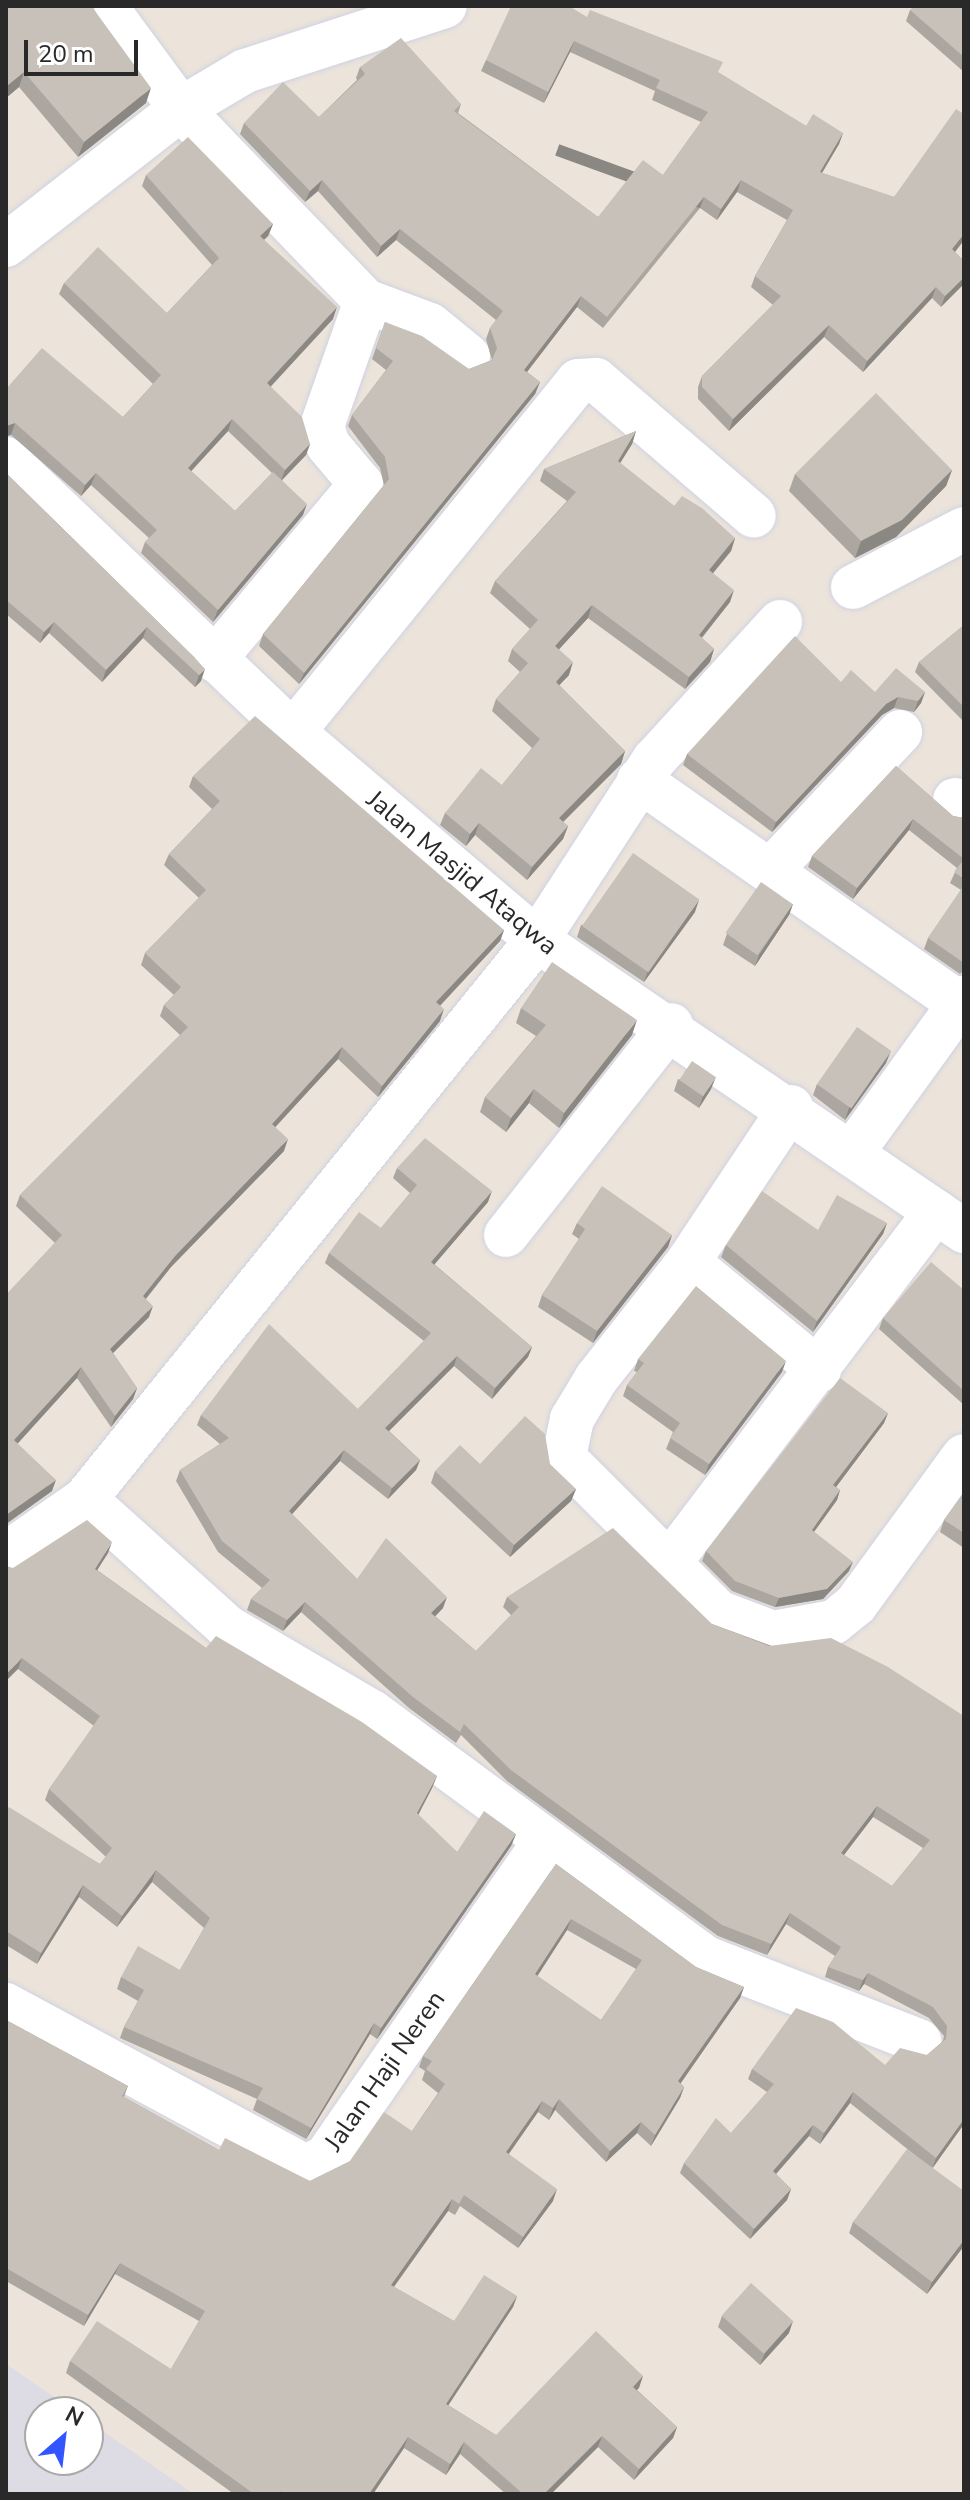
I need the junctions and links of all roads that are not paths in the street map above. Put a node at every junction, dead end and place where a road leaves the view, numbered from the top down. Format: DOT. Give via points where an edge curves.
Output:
graph roads {
  1 [pos="105,6"];
  2 [pos="445,6"];
  3 [pos="181,109"];
  4 [pos="6,245"];
  5 [pos="366,301"];
  6 [pos="468,356"];
  7 [pos="6,459"];
  8 [pos="754,516"];
  9 [pos="964,529"];
  10 [pos="853,587"];
  11 [pos="780,622"];
  12 [pos="214,660"];
  13 [pos="293,732"];
  14 [pos="900,732"];
  15 [pos="639,780"];
  16 [pos="771,870"];
  17 [pos="537,940"];
  18 [pos="962,1003"];
  19 [pos="671,1025"];
  20 [pos="791,1107"];
  21 [pos="851,1154"];
  22 [pos="950,1221"];
  23 [pos="506,1235"];
  24 [pos="688,1262"];
  25 [pos="819,1370"];
  26 [pos="959,1472"];
  27 [pos="85,1499"];
  28 [pos="6,1554"];
  29 [pos="670,1562"];
  30 [pos="543,1844"];
  31 [pos="6,2005"];
  32 [pos="919,2041"];
  1 -- 3 [label="street"];
  2 -- 3 [label="street" via="245,71"];
  3 -- 4 [label="street"];
  3 -- 5 [label="street"];
  5 -- 6 [label="street" via="430,325"];
  5 -- 12 [label="street" via="322,426 328,445 361,484"];
  7 -- 12 [label="street, Jalan Masjid Ataqwa"];
  8 -- 13 [label="street" via="596,380 578,381"];
  9 -- 10 [label="street"];
  11 -- 15 [label="street"];
  12 -- 13 [label="street, Jalan Masjid Ataqwa"];
  13 -- 17 [label="street, Jalan Masjid Ataqwa"];
  14 -- 16 [label="street"];
  15 -- 16 [label="street"];
  15 -- 17 [label="street"];
  16 -- 18 [label="street"];
  17 -- 19 [label="street, Jalan Masjid Ataqwa"];
  17 -- 27 [label="street"];
  18 -- 21 [label="street"];
  19 -- 20 [label="street, Jalan Masjid Ataqwa"];
  19 -- 23 [label="street"];
  20 -- 21 [label="street, Jalan Masjid Ataqwa"];
  20 -- 24 [label="street"];
  21 -- 22 [label="street, Jalan Masjid Ataqwa"];
  22 -- 25 [label="street"];
  24 -- 25 [label="street"];
  24 -- 29 [label="street" via="596,1379 564,1440 564,1458"];
  25 -- 29 [label="street"];
  26 -- 29 [label="street" via="856,1604 834,1622 803,1632 742,1625 718,1612"];
  27 -- 28 [label="street"];
  27 -- 30 [label="street" via="227,1627 372,1712"];
  30 -- 31 [label="street, Jalan Haji Neren" via="326,2157 306,2167"];
  30 -- 32 [label="street" via="706,1958"];
}
